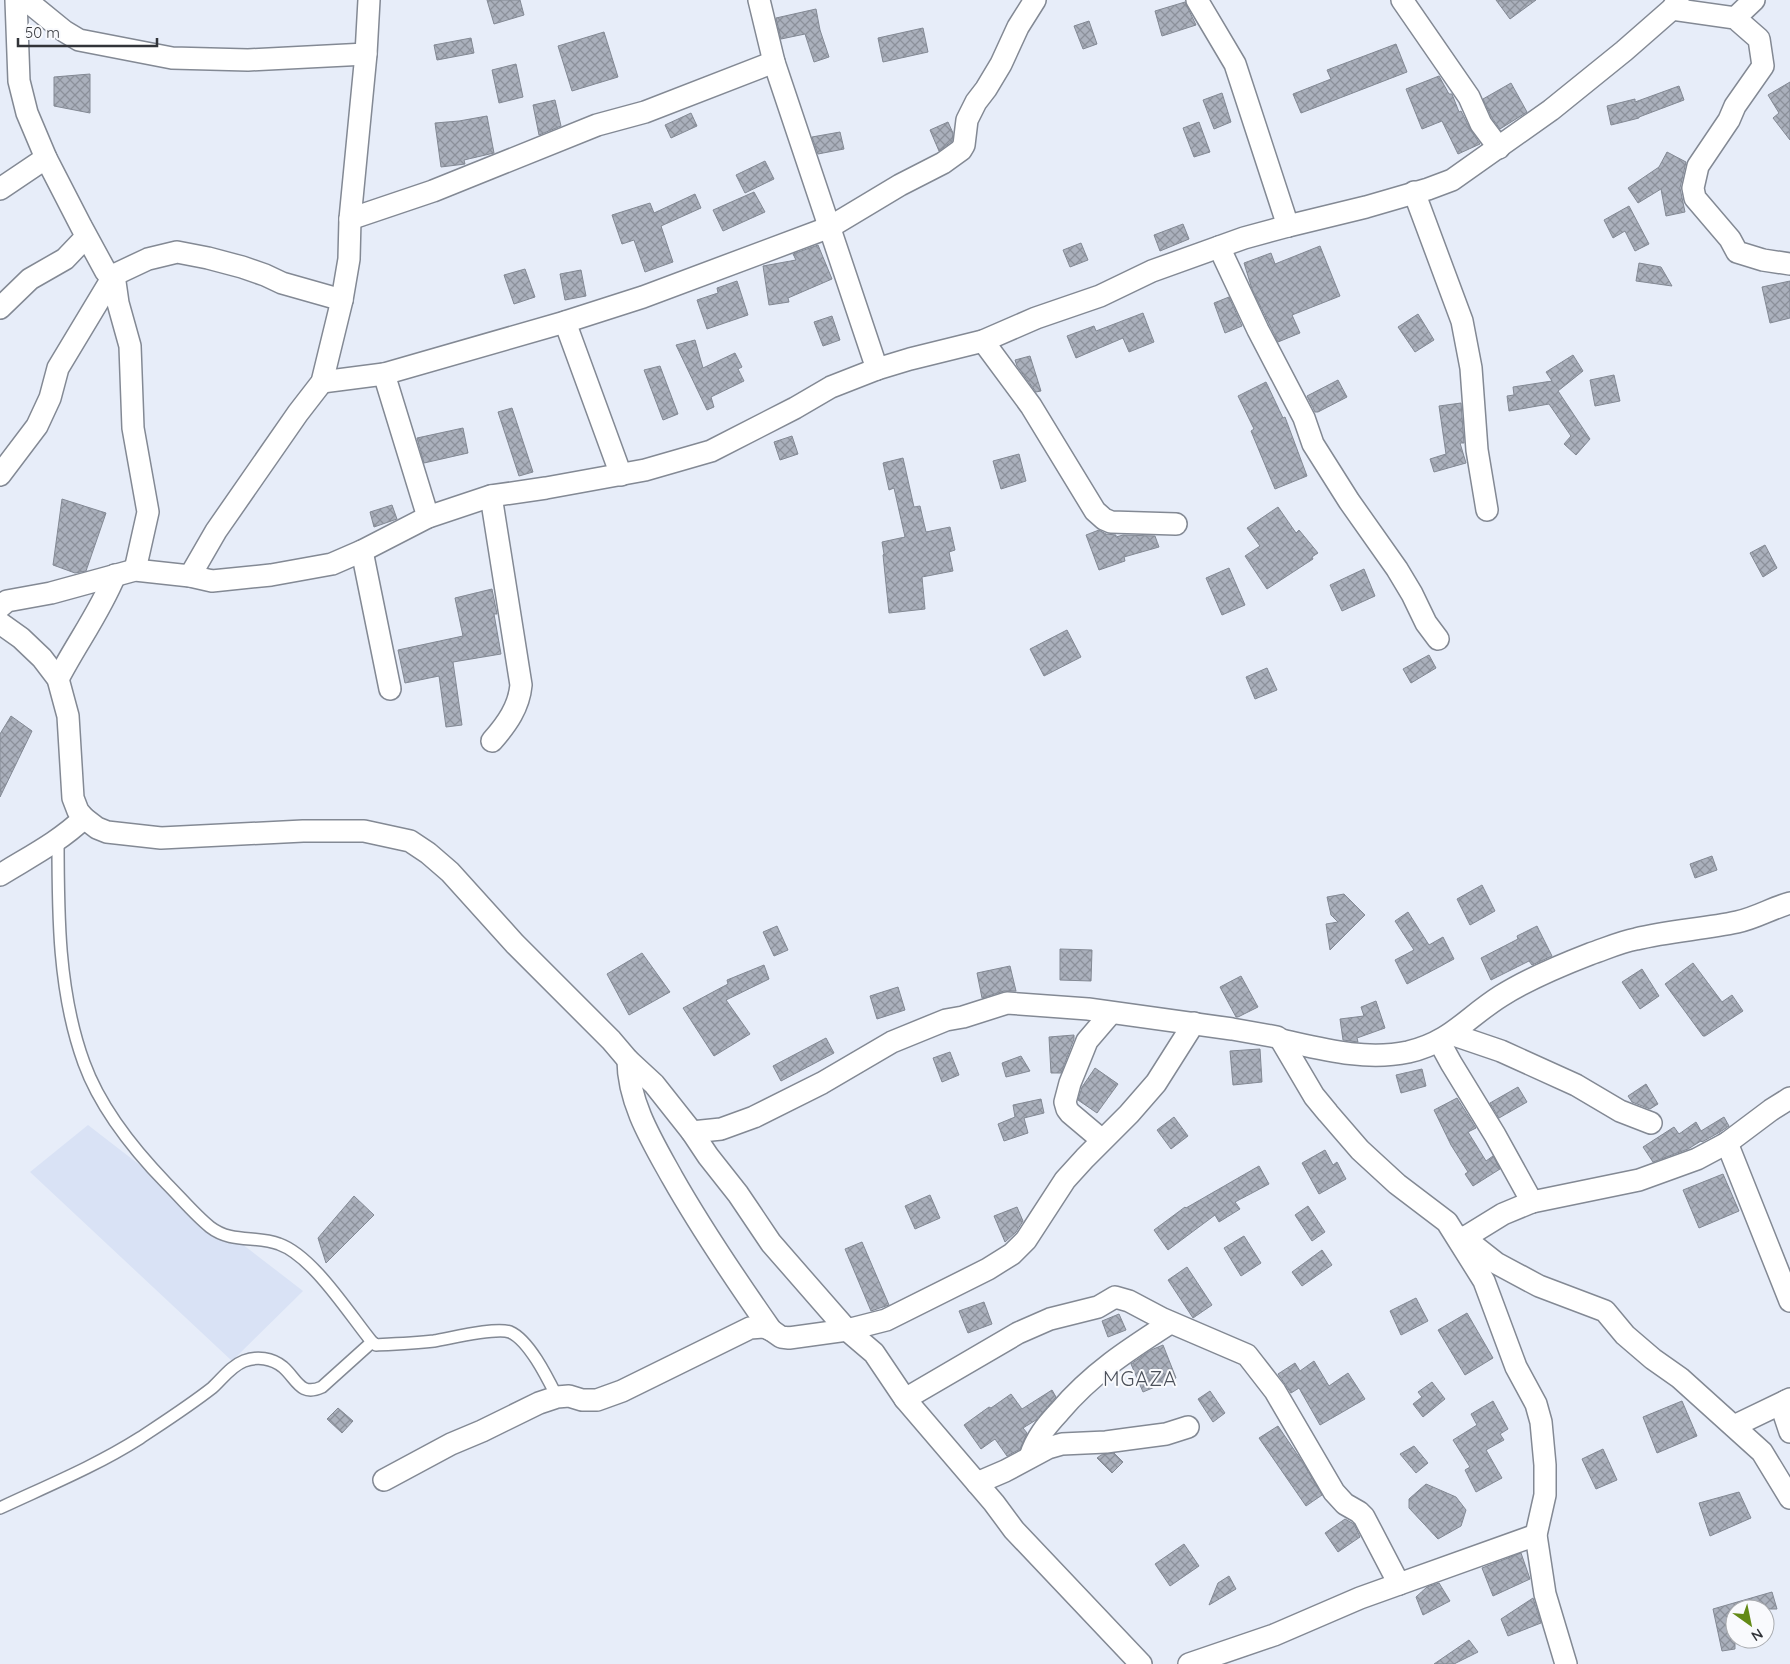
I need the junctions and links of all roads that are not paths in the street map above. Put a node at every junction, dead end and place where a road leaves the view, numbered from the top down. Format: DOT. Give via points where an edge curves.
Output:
graph roads {
  1 [pos="369,0"];
  2 [pos="759,0"];
  3 [pos="1035,0"];
  4 [pos="1197,0"];
  5 [pos="1402,0"];
  6 [pos="1754,0"];
  7 [pos="1675,4"];
  8 [pos="15,6"];
  9 [pos="1735,18"];
  10 [pos="366,54"];
  11 [pos="774,62"];
  12 [pos="1499,148"];
  13 [pos="46,158"];
  14 [pos="0,189"];
  15 [pos="1414,192"];
  16 [pos="350,219"];
  17 [pos="1288,226"];
  18 [pos="830,228"];
  19 [pos="86,237"];
  20 [pos="1219,247"];
  21 [pos="1790,264"];
  22 [pos="114,276"];
  23 [pos="342,300"];
  24 [pos="0,308"];
  25 [pos="565,322"];
  26 [pos="983,341"];
  27 [pos="877,368"];
  28 [pos="384,374"];
  29 [pos="322,382"];
  30 [pos="0,475"];
  31 [pos="621,475"];
  32 [pos="491,496"];
  33 [pos="1487,510"];
  34 [pos="428,518"];
  35 [pos="1176,524"];
  36 [pos="362,551"];
  37 [pos="125,573"];
  38 [pos="190,576"];
  39 [pos="0,607"];
  40 [pos="0,623"];
  41 [pos="1438,639"];
  42 [pos="58,679"];
  43 [pos="390,689"];
  44 [pos="492,741"];
  45 [pos="84,818"];
  46 [pos="58,839"];
  47 [pos="0,875"];
  48 [pos="1790,903"];
  49 [pos="1111,1013"];
  50 [pos="1194,1023"];
  51 [pos="1445,1038"];
  52 [pos="1281,1040"];
  53 [pos="628,1060"];
  54 [pos="1790,1098"];
  55 [pos="1651,1123"];
  56 [pos="692,1132"];
  57 [pos="1102,1140"];
  58 [pos="1727,1143"];
  59 [pos="1532,1202"];
  60 [pos="1447,1222"];
  61 [pos="1464,1238"];
  62 [pos="1790,1301"];
  63 [pos="1170,1322"];
  64 [pos="772,1330"];
  65 [pos="847,1330"];
  66 [pos="372,1342"];
  67 [pos="557,1397"];
  68 [pos="905,1399"];
  69 [pos="1788,1400"];
  70 [pos="1734,1426"];
  71 [pos="1188,1427"];
  72 [pos="1790,1432"];
  73 [pos="1030,1457"];
  74 [pos="384,1480"];
  75 [pos="977,1483"];
  76 [pos="1789,1491"];
  77 [pos="0,1508"];
  78 [pos="1536,1535"];
  79 [pos="1399,1584"];
  80 [pos="1141,1664"];
  81 [pos="1189,1664"];
  82 [pos="1566,1664"];
  1 -- 10 [label="street"];
  2 -- 11 [label="street"];
  3 -- 18 [label="street" via="967,120 961,150"];
  4 -- 17 [label="street" via="1235,64"];
  5 -- 12 [label="street"];
  6 -- 9 [label="street"];
  7 -- 9 [label="street"];
  7 -- 12 [label="street" via="1624,51"];
  8 -- 10 [label="street" via="79,40 172,58 248,60"];
  8 -- 13 [label="street" via="22,94"];
  9 -- 21 [label="street" via="1759,39 1763,66 1698,166 1693,188 1695,198 1737,252"];
  10 -- 16 [label="street"];
  11 -- 16 [label="street" via="645,112 597,125 433,192"];
  11 -- 18 [label="street"];
  12 -- 15 [label="street" via="1452,180"];
  13 -- 14 [label="street"];
  13 -- 19 [label="street"];
  15 -- 17 [label="street"];
  15 -- 33 [label="street" via="1462,321 1471,368"];
  16 -- 23 [label="street" via="349,259"];
  17 -- 20 [label="street"];
  18 -- 25 [label="street" via="643,297"];
  18 -- 27 [label="street"];
  19 -- 22 [label="street" via="106,272"];
  19 -- 24 [label="street" via="64,259 30,279"];
  20 -- 26 [label="street"];
  20 -- 41 [label="street" via="1304,418 1312,444 1397,569"];
  22 -- 23 [label="street" via="148,259 177,252 242,267 282,283"];
  22 -- 30 [label="street" via="58,368 50,398 37,426"];
  22 -- 37 [label="street" via="130,346 133,428 148,512"];
  23 -- 29 [label="street"];
  25 -- 28 [label="street"];
  25 -- 31 [label="street"];
  26 -- 27 [label="street"];
  26 -- 35 [label="street" via="1031,406 1095,511 1111,522"];
  27 -- 31 [label="street" via="831,387 711,451"];
  28 -- 29 [label="street"];
  28 -- 34 [label="street"];
  29 -- 38 [label="street" via="216,531"];
  31 -- 32 [label="street"];
  32 -- 34 [label="street"];
  32 -- 44 [label="street" via="521,685 516,708"];
  34 -- 36 [label="street"];
  36 -- 38 [label="street" via="332,564 271,574 212,581"];
  36 -- 43 [label="street"];
  37 -- 38 [label="street"];
  37 -- 39 [label="street" via="7,601"];
  37 -- 42 [label="street" via="106,597"];
  40 -- 42 [label="street" via="42,658"];
  42 -- 45 [label="street" via="68,716 73,798"];
  45 -- 46 [label="street"];
  45 -- 53 [label="street" via="107,832 161,838 338,830 364,831 410,842 450,872"];
  46 -- 47 [label="street"];
  46 -- 66 [label="lane" via="59,938 70,1015 84,1064 105,1107 151,1168 210,1227 227,1236 290,1248 311,1267"];
  48 -- 51 [label="street" via="1736,922 1635,939 1565,964 1498,997"];
  49 -- 50 [label="street"];
  49 -- 56 [label="street" via="1007,1003 946,1020 892,1042 822,1083 754,1117 721,1129"];
  49 -- 57 [label="street" via="1087,1041 1065,1102 1070,1113"];
  50 -- 52 [label="street" via="1259,1033"];
  50 -- 57 [label="street" via="1156,1083"];
  51 -- 52 [label="street" via="1406,1052 1374,1055 1338,1052"];
  51 -- 55 [label="street" via="1501,1052"];
  51 -- 59 [label="street" via="1450,1062"];
  52 -- 60 [label="street" via="1314,1096 1360,1150"];
  53 -- 56 [label="street" via="654,1084"];
  53 -- 64 [label="street" via="632,1092 650,1138 693,1213"];
  54 -- 58 [label="street"];
  56 -- 65 [label="street" via="770,1243"];
  57 -- 65 [label="street" via="1065,1180 1026,1240 1012,1254 886,1320"];
  58 -- 59 [label="street" via="1697,1159 1639,1180"];
  58 -- 62 [label="street"];
  59 -- 61 [label="street" via="1496,1218"];
  60 -- 61 [label="street"];
  60 -- 78 [label="street" via="1484,1281 1516,1367 1536,1404 1541,1422 1545,1495"];
  61 -- 70 [label="street" via="1496,1263 1539,1286 1605,1311 1625,1335"];
  63 -- 68 [label="street" via="1115,1297 1098,1307 1050,1319 1018,1333"];
  63 -- 73 [label="street" via="1096,1373 1042,1432"];
  63 -- 79 [label="street" via="1251,1359 1285,1407 1334,1492 1359,1512 1367,1523"];
  64 -- 65 [label="street" via="780,1337 789,1338"];
  64 -- 67 [label="street" via="750,1328 622,1391 597,1400"];
  65 -- 68 [label="street" via="874,1353"];
  66 -- 67 [label="lane" via="376,1345 399,1344 500,1331 511,1333 525,1344 542,1367"];
  66 -- 77 [label="lane" via="316,1390 302,1388 272,1361 260,1358 241,1362 212,1387 138,1439 88,1468"];
  67 -- 74 [label="street" via="451,1444"];
  68 -- 75 [label="street"];
  69 -- 70 [label="street"];
  69 -- 72 [label="street" via="1784,1414"];
  70 -- 76 [label="street" via="1762,1452"];
  71 -- 73 [label="street" via="1166,1434 1062,1444"];
  73 -- 75 [label="street"];
  75 -- 80 [label="street" via="1040,1560"];
  78 -- 79 [label="street"];
  78 -- 82 [label="street" via="1545,1594"];
  79 -- 81 [label="street" via="1274,1635"];
}
